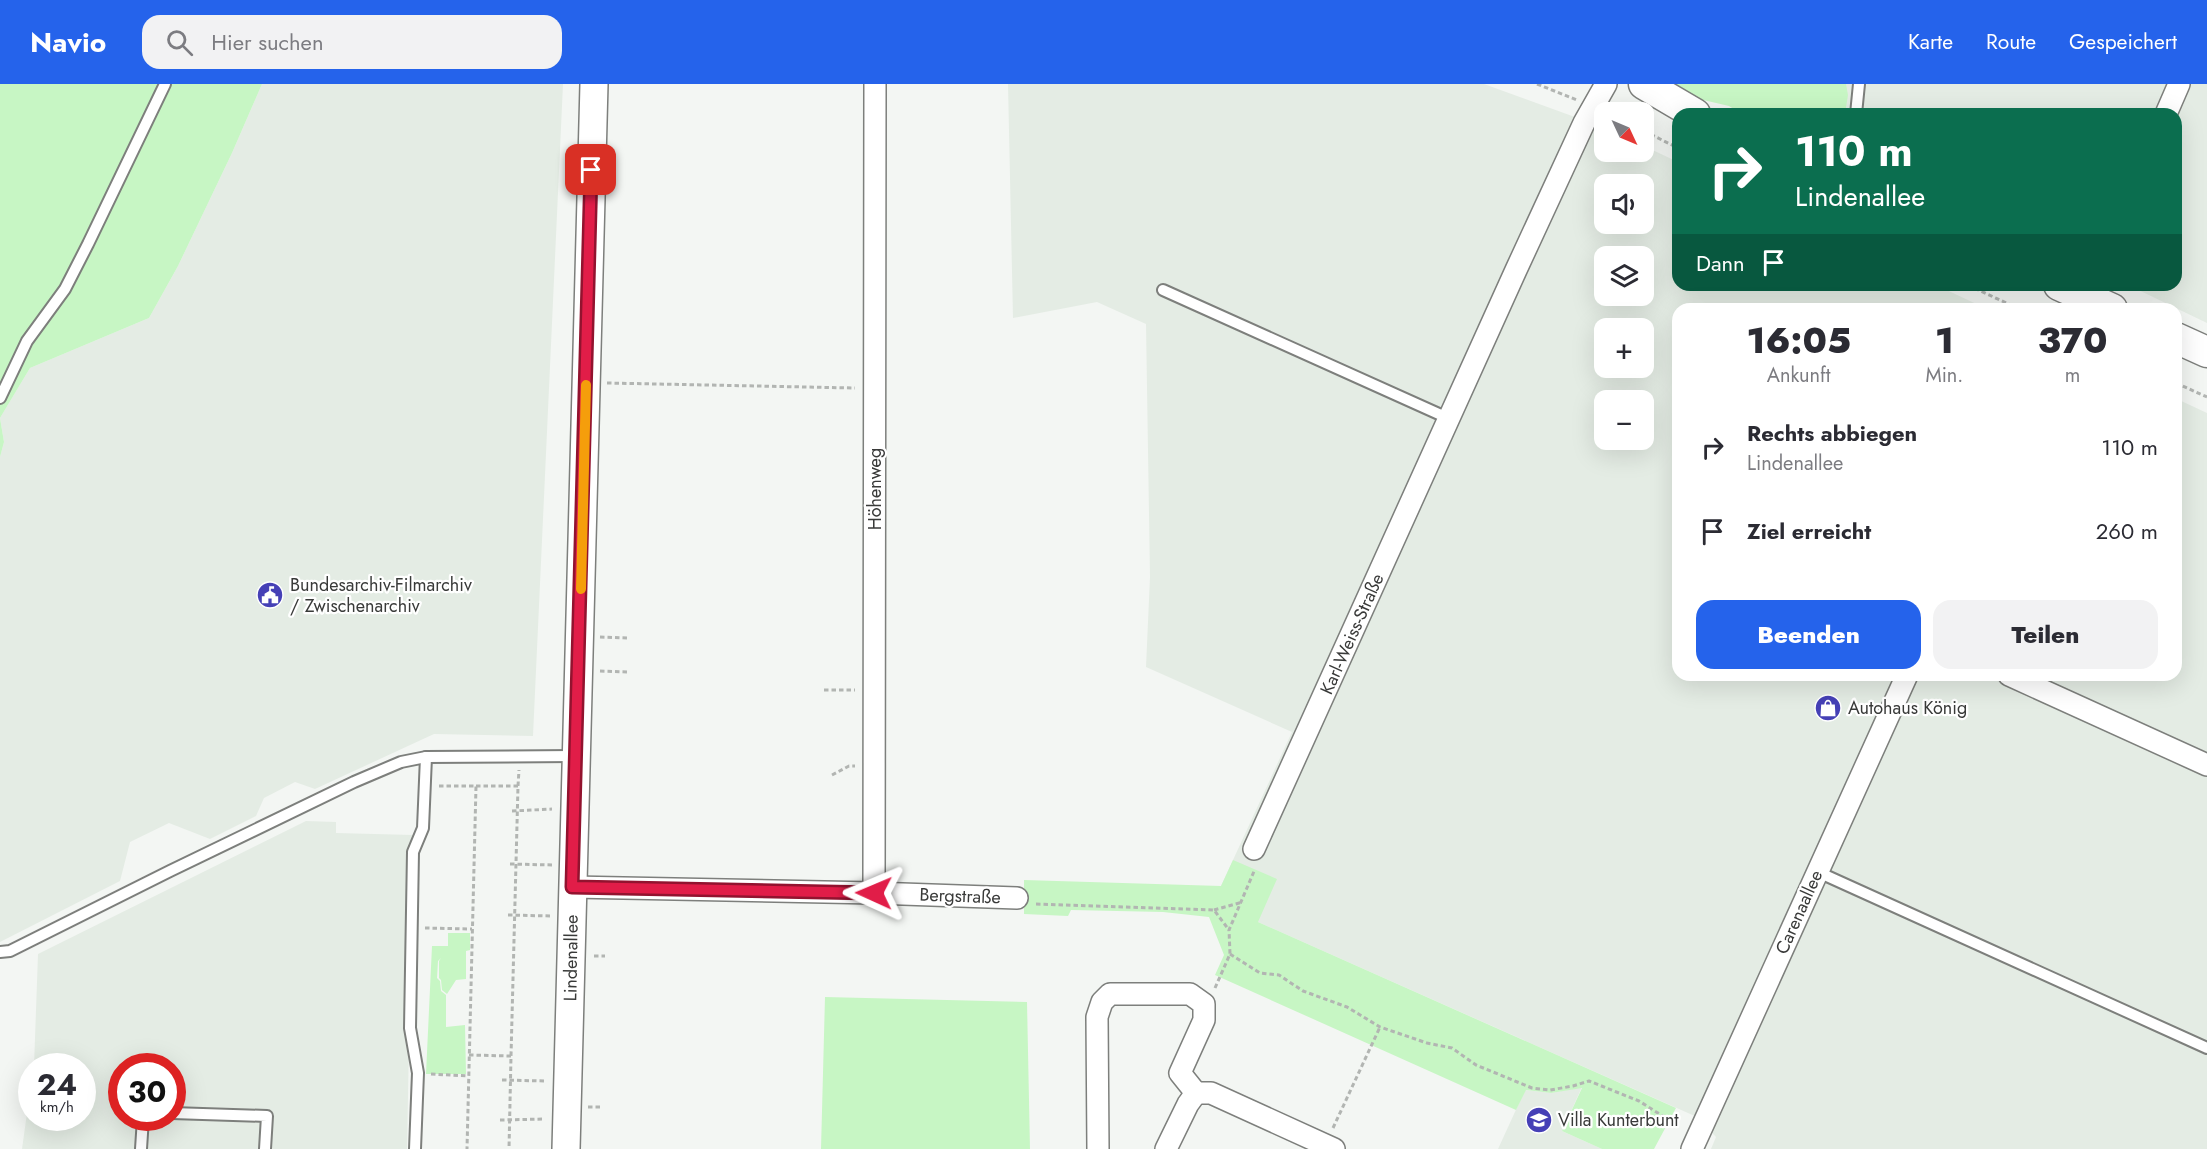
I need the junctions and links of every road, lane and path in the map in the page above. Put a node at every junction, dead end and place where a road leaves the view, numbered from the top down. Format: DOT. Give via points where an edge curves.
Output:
graph roads {
  1 [pos="165,84"];
  2 [pos="594,84"];
  3 [pos="874,84"];
  4 [pos="1537,84"];
  5 [pos="1558,84"];
  6 [pos="1606,84"];
  7 [pos="1644,84"];
  8 [pos="1859,84"];
  9 [pos="2179,84"];
  10 [pos="1557,91"];
  11 [pos="1593,107"];
  12 [pos="1685,108"];
  13 [pos="1857,108"];
  14 [pos="2169,108"];
  15 [pos="1654,136"];
  16 [pos="1672,145"];
  17 [pos="1163,290"];
  18 [pos="1981,291"];
  19 [pos="2073,296"];
  20 [pos="2006,303"];
  21 [pos="2094,303"];
  22 [pos="2182,341"];
  23 [pos="2207,352"];
  24 [pos="605,383"];
  25 [pos="2182,386"];
  26 [pos="874,388"];
  27 [pos="2207,397"];
  28 [pos="0,398"];
  29 [pos="1449,419"];
  30 [pos="598,637"];
  31 [pos="630,638"];
  32 [pos="598,670"];
  33 [pos="629,672"];
  34 [pos="1904,681"];
  35 [pos="2022,681"];
  36 [pos="824,690"];
  37 [pos="874,690"];
  38 [pos="575,756"];
  39 [pos="426,757"];
  40 [pos="2207,765"];
  41 [pos="426,786"];
  42 [pos="476,786"];
  43 [pos="554,809"];
  44 [pos="519,810"];
  45 [pos="512,811"];
  46 [pos="1254,849"];
  47 [pos="510,864"];
  48 [pos="517,864"];
  49 [pos="553,865"];
  50 [pos="1818,872"];
  51 [pos="572,887"];
  52 [pos="874,893"];
  53 [pos="1017,898"];
  54 [pos="1243,902"];
  55 [pos="1214,910"];
  56 [pos="508,915"];
  57 [pos="515,915"];
  58 [pos="551,916"];
  59 [pos="412,927"];
  60 [pos="471,929"];
  61 [pos="1229,930"];
  62 [pos="0,952"];
  63 [pos="1230,954"];
  64 [pos="591,956"];
  65 [pos="604,957"];
  66 [pos="1204,1004"];
  67 [pos="1380,1027"];
  68 [pos="2207,1048"];
  69 [pos="469,1054"];
  70 [pos="511,1056"];
  71 [pos="418,1073"];
  72 [pos="468,1076"];
  73 [pos="502,1080"];
  74 [pos="511,1081"];
  75 [pos="547,1081"];
  76 [pos="1196,1093"];
  77 [pos="586,1107"];
  78 [pos="601,1107"];
  79 [pos="186,1113"];
  80 [pos="546,1119"];
  81 [pos="500,1120"];
  82 [pos="510,1120"];
  83 [pos="142,1131"];
  84 [pos="1332,1141"];
  85 [pos="1696,1141"];
  86 [pos="141,1149"];
  87 [pos="265,1149"];
  88 [pos="415,1149"];
  89 [pos="467,1149"];
  90 [pos="509,1149"];
  91 [pos="566,1149"];
  92 [pos="1098,1149"];
  93 [pos="1166,1149"];
  1 -- 28 [label="lane" via="65,289 27,341"];
  2 -- 38 [label="street, Lindenallee"];
  3 -- 26 [label="street, Höhenweg"];
  4 -- 10 [label="path"];
  5 -- 10 [label="path"];
  6 -- 11 [label="street, Karl-Weiss-Straße"];
  7 -- 12 [label="main road"];
  8 -- 13 [label="lane"];
  9 -- 14 [label="street"];
  10 -- 11 [label="path"];
  11 -- 29 [label="street, Karl-Weiss-Straße"];
  15 -- 16 [label="path"];
  17 -- 29 [label="lane"];
  18 -- 20 [label="path"];
  19 -- 21 [label="main road"];
  22 -- 23 [label="main road"];
  24 -- 26 [label="path"];
  25 -- 27 [label="path"];
  26 -- 37 [label="street, Höhenweg"];
  29 -- 46 [label="street, Karl-Weiss-Straße"];
  30 -- 31 [label="path"];
  32 -- 33 [label="path"];
  34 -- 50 [label="street, Carenaallee"];
  35 -- 40 [label="street"];
  36 -- 37 [label="path"];
  37 -- 52 [label="street, Höhenweg"];
  38 -- 39 [label="lane"];
  38 -- 51 [label="street, Lindenallee"];
  39 -- 41 [label="lane"];
  39 -- 62 [label="lane" via="401,762 354,782 10,951"];
  41 -- 42 [label="path"];
  41 -- 59 [label="lane" via="423,828 413,852"];
  42 -- 44 [label="path" via="518,786"];
  42 -- 60 [label="path"];
  43 -- 44 [label="path"];
  44 -- 45 [label="path"];
  44 -- 48 [label="path"];
  46 -- 54 [label="path" via="1256,870"];
  47 -- 48 [label="path"];
  48 -- 49 [label="path"];
  48 -- 57 [label="path"];
  50 -- 68 [label="lane"];
  50 -- 85 [label="street, Carenaallee"];
  51 -- 52 [label="street, Bergstraße"];
  51 -- 91 [label="street, Lindenallee"];
  52 -- 53 [label="street, Bergstraße"];
  53 -- 55 [label="path, Bergstraße" via="1035,904"];
  54 -- 55 [label="path, Bergstraße"];
  54 -- 61 [label="path"];
  55 -- 61 [label="path"];
  56 -- 57 [label="path"];
  57 -- 58 [label="path"];
  57 -- 70 [label="path"];
  59 -- 60 [label="path"];
  59 -- 71 [label="lane" via="410,1028"];
  60 -- 69 [label="path"];
  61 -- 63 [label="path"];
  63 -- 66 [label="path" via="1215,990"];
  63 -- 67 [label="path" via="1260,973 1279,975 1303,991 1347,1007"];
  64 -- 65 [label="path"];
  66 -- 76 [label="street" via="1204,1020 1180,1073"];
  66 -- 92 [label="street" via="1190,994 1110,994 1102,1002 1097,1017"];
  67 -- 84 [label="path"];
  67 -- 85 [label="path" via="1452,1048 1476,1065 1532,1088 1550,1090 1589,1081 1639,1101"];
  69 -- 70 [label="path"];
  69 -- 72 [label="path"];
  70 -- 74 [label="path"];
  71 -- 72 [label="path"];
  71 -- 88 [label="lane"];
  72 -- 89 [label="path"];
  73 -- 74 [label="path"];
  74 -- 75 [label="path"];
  74 -- 82 [label="path"];
  76 -- 84 [label="street" via="1211,1093"];
  76 -- 93 [label="street"];
  77 -- 78 [label="path"];
  79 -- 87 [label="lane" via="267,1116"];
  80 -- 82 [label="path"];
  81 -- 82 [label="path"];
  82 -- 90 [label="path"];
  83 -- 86 [label="lane"];
}
